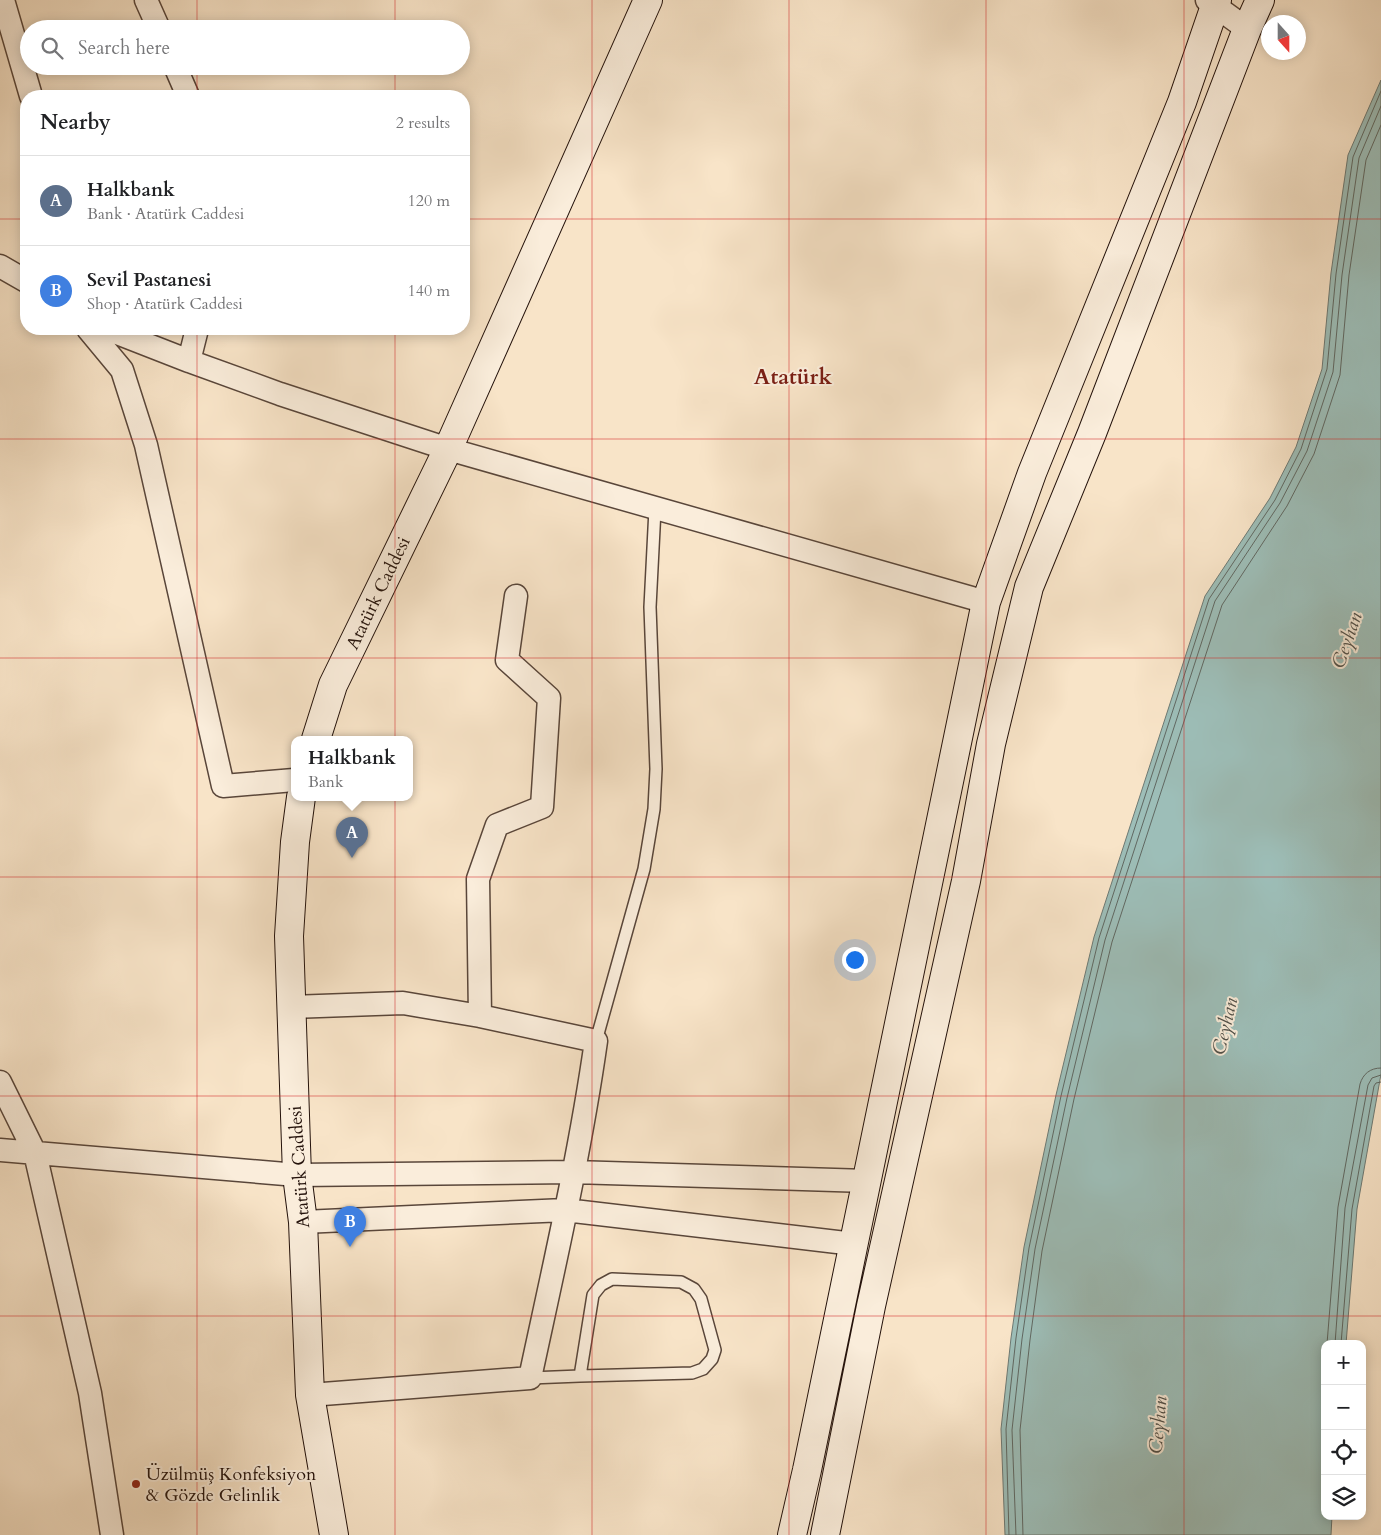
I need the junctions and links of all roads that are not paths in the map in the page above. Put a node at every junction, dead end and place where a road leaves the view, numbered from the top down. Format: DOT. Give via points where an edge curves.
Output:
graph roads {
  1 [pos="3,0"];
  2 [pos="146,0"];
  3 [pos="648,0"];
  4 [pos="1260,0"];
  5 [pos="1213,2"];
  6 [pos="155,20"];
  7 [pos="1247,30"];
  8 [pos="20,58"];
  9 [pos="25,75"];
  10 [pos="179,75"];
  11 [pos="29,90"];
  12 [pos="185,90"];
  13 [pos="0,266"];
  14 [pos="20,278"];
  15 [pos="93,335"];
  16 [pos="122,335"];
  17 [pos="196,335"];
  18 [pos="189,361"];
  19 [pos="448,449"];
  20 [pos="655,509"];
  21 [pos="516,596"];
  22 [pos="986,602"];
  23 [pos="317,736"];
  24 [pos="291,780"];
  25 [pos="300,801"];
  26 [pos="291,1007"];
  27 [pos="480,1016"];
  28 [pos="596,1041"];
  29 [pos="0,1082"];
  30 [pos="0,1150"];
  31 [pos="35,1153"];
  32 [pos="573,1172"];
  33 [pos="297,1175"];
  34 [pos="867,1181"];
  35 [pos="565,1210"];
  36 [pos="302,1222"];
  37 [pos="854,1244"];
  38 [pos="580,1376"];
  39 [pos="530,1378"];
  40 [pos="310,1395"];
  41 [pos="112,1535"];
  42 [pos="334,1535"];
  43 [pos="792,1535"];
  44 [pos="825,1535"];
  1 -- 8 [label="street"];
  2 -- 6 [label="street"];
  3 -- 19 [label="street, Atatürk Caddesi"];
  4 -- 7 [label="street"];
  5 -- 7 [label="street"];
  5 -- 22 [label="street" via="1182,102 1032,473"];
  7 -- 44 [label="street" via="1030,587 991,744 966,881 871,1306"];
  9 -- 11 [label="street"];
  10 -- 12 [label="street"];
  13 -- 14 [label="street"];
  15 -- 24 [label="street" via="122,370 146,445 223,786"];
  16 -- 18 [label="street"];
  17 -- 18 [label="street"];
  18 -- 19 [label="street"];
  19 -- 20 [label="street"];
  19 -- 23 [label="street, Atatürk Caddesi" via="333,685"];
  20 -- 22 [label="street"];
  20 -- 28 [label="lane" via="650,607 656,770 654,809 644,869"];
  21 -- 27 [label="street" via="507,660 548,698 542,807 497,825 478,879"];
  22 -- 34 [label="street"];
  25 -- 26 [label="street, Atatürk Caddesi" via="289,936"];
  26 -- 27 [label="street" via="402,1003"];
  26 -- 33 [label="street, Atatürk Caddesi"];
  27 -- 28 [label="street"];
  28 -- 32 [label="street"];
  29 -- 31 [label="street"];
  30 -- 31 [label="street"];
  31 -- 33 [label="street"];
  31 -- 41 [label="street" via="90,1393"];
  32 -- 33 [label="street"];
  32 -- 34 [label="street"];
  32 -- 35 [label="street"];
  33 -- 36 [label="street, Atatürk Caddesi"];
  34 -- 37 [label="street"];
  35 -- 36 [label="street"];
  35 -- 37 [label="street"];
  35 -- 39 [label="street"];
  36 -- 40 [label="street, Atatürk Caddesi"];
  37 -- 43 [label="street"];
  38 -- 38 [label="lane" via="692,1373 703,1369 715,1350 701,1299 694,1289 681,1282 612,1280 601,1286 594,1295"];
  38 -- 39 [label="lane"];
  39 -- 40 [label="street"];
  40 -- 42 [label="street, Atatürk Caddesi"];
}
